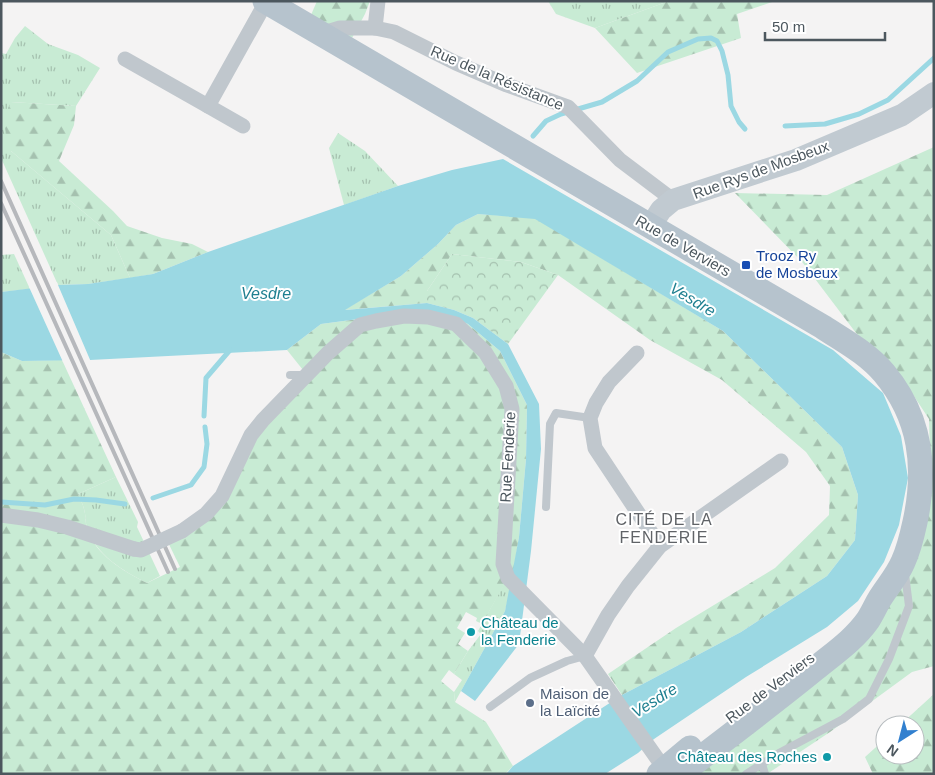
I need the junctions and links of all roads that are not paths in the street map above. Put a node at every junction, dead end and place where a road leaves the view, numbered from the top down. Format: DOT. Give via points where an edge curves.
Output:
graph roads {
  1 [pos="378,1"];
  2 [pos="266,2"];
  3 [pos="375,28"];
  4 [pos="320,34"];
  5 [pos="125,59"];
  6 [pos="934,93"];
  7 [pos="208,106"];
  8 [pos="243,126"];
  9 [pos="673,200"];
  10 [pos="650,227"];
  11 [pos="637,352"];
  12 [pos="290,375"];
  13 [pos="308,375"];
  14 [pos="590,418"];
  15 [pos="780,461"];
  16 [pos="546,507"];
  17 [pos="1,515"];
  18 [pos="660,546"];
  19 [pos="903,562"];
  20 [pos="585,656"];
  21 [pos="490,707"];
  22 [pos="762,764"];
  23 [pos="665,768"];
  24 [pos="746,774"];
  25 [pos="764,774"];
  1 -- 3 [label="street"];
  2 -- 4 [label="main road, Rue de Verviers"];
  2 -- 7 [label="street"];
  3 -- 4 [label="street, Rue de la Résistance" via="340,28"];
  3 -- 9 [label="street, Rue de la Résistance" via="394,32 456,63 571,110 620,160"];
  4 -- 10 [label="main road, Rue de Verviers"];
  5 -- 7 [label="street"];
  6 -- 9 [label="main road, Rue Rys de Mosbeux" via="902,115 796,160"];
  7 -- 8 [label="street"];
  9 -- 10 [label="main road, Rue Rys de Mosbeux" via="661,210"];
  10 -- 19 [label="main road, Rue de Verviers" via="863,353 898,391 909,411 919,442 921,472 918,508"];
  11 -- 14 [label="street" via="609,382"];
  12 -- 13 [label="lane"];
  13 -- 17 [label="street, Rue Fenderie, bridge" via="251,435 222,496 206,514 182,531 141,550 67,527"];
  13 -- 20 [label="street, Rue Fenderie" via="328,352 360,325 376,321 404,316 428,317 456,324 473,339 506,386 512,409 503,564 508,578"];
  14 -- 16 [label="lane" via="556,413 550,424"];
  14 -- 18 [label="street" via="595,448"];
  15 -- 18 [label="street"];
  18 -- 20 [label="street" via="608,615"];
  19 -- 22 [label="lane" via="908,606 870,699 843,720"];
  19 -- 23 [label="main road, Rue de Verviers" via="879,600 831,642"];
  20 -- 21 [label="lane" via="530,678"];
  20 -- 23 [label="street, Rue Fenderie"];
  22 -- 24 [label="lane"];
  22 -- 25 [label="lane"];
}
